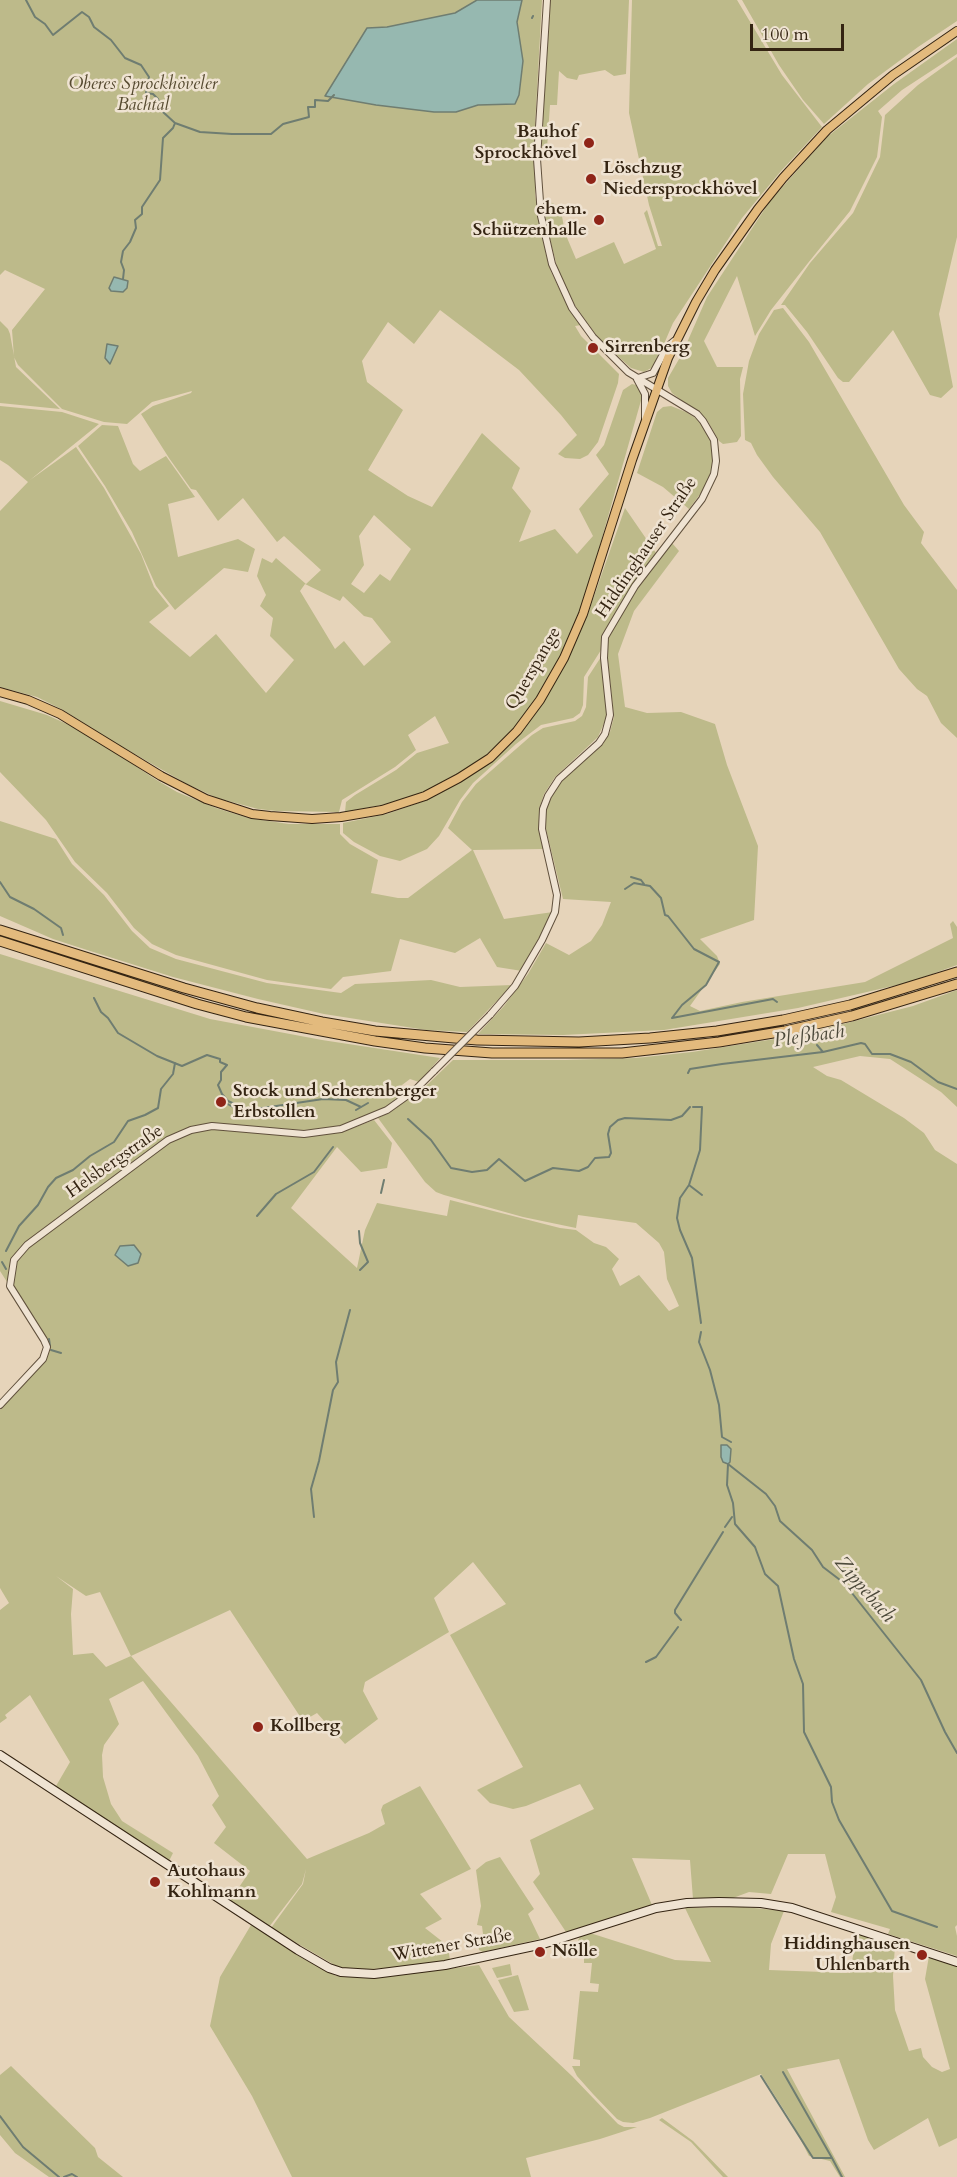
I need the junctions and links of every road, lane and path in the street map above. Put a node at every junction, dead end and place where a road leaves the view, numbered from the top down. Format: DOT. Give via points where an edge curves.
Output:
graph roads {
  1 [pos="547,0"];
  2 [pos="957,31"];
  3 [pos="678,337"];
  4 [pos="637,378"];
  5 [pos="656,389"];
  6 [pos="645,423"];
  7 [pos="0,692"];
  8 [pos="0,930"];
  9 [pos="0,943"];
  10 [pos="957,972"];
  11 [pos="957,984"];
  12 [pos="490,1015"];
  13 [pos="0,1405"];
  14 [pos="0,1755"];
  15 [pos="957,1962"];
  1 -- 4 [label="street, Hiddinghauser Straße" via="537,159 547,246 561,286 582,323"];
  2 -- 3 [label="main road, Querspange" via="859,102 804,155 739,235"];
  3 -- 4 [label="street" via="667,347 653,373"];
  3 -- 5 [label="main road, Querspange"];
  4 -- 5 [label="street, Hiddinghauser Straße"];
  4 -- 6 [label="street" via="645,394"];
  5 -- 6 [label="main road, Querspange"];
  5 -- 12 [label="street, Hiddinghauser Straße" via="697,414 710,430 716,450 714,474 702,499 635,586 605,637 610,715 605,734 559,780 543,809 542,829 557,895 555,912 515,986"];
  6 -- 7 [label="main road, Querspange" via="583,614 540,700 490,758 425,796 382,810 342,817 252,814 206,799 60,714"];
  8 -- 10 [label="highway" via="257,1008 375,1031 477,1040 616,1041 717,1031 850,1005"];
  9 -- 11 [label="highway" via="246,1017 375,1041 492,1053 622,1053 720,1042 852,1016"];
  12 -- 13 [label="street, Helsbergstraße, bridge" via="415,1090 387,1110 341,1129 304,1134 212,1126 191,1130 124,1172 27,1245 14,1260 10,1286 47,1347 44,1359"];
  14 -- 15 [label="main road, Wittener Straße" via="298,1950 341,1972 374,1974 466,1962 543,1944 654,1909 719,1902 792,1908"];
}
